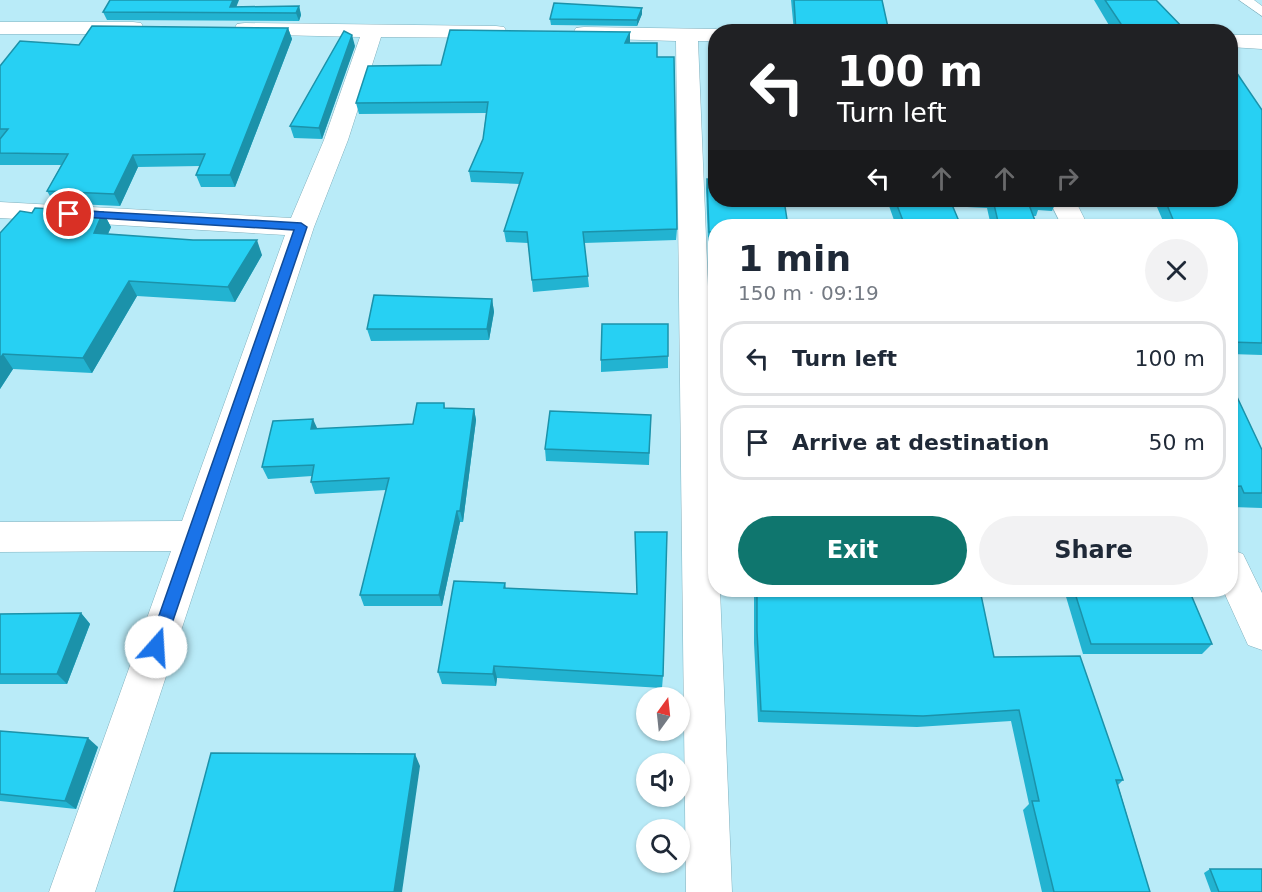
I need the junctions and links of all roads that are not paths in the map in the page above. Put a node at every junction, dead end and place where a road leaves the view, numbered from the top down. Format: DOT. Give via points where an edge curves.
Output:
graph roads {
  1 [pos="1246,0"];
  2 [pos="1262,12"];
  3 [pos="0,28"];
  4 [pos="152,29"];
  5 [pos="222,29"];
  6 [pos="373,30"];
  7 [pos="513,32"];
  8 [pos="559,33"];
  9 [pos="701,35"];
  10 [pos="1238,41"];
  11 [pos="1262,42"];
  12 [pos="0,210"];
  13 [pos="301,227"];
  14 [pos="194,536"];
  15 [pos="0,537"];
  16 [pos="1238,582"];
  17 [pos="1262,633"];
  18 [pos="72,892"];
  19 [pos="709,892"];
  1 -- 2 [label="lane"];
  3 -- 4 [label="street"];
  5 -- 6 [label="street"];
  6 -- 7 [label="street"];
  6 -- 13 [label="street" via="336,140"];
  8 -- 9 [label="street"];
  9 -- 19 [label="street"];
  10 -- 11 [label="street"];
  12 -- 13 [label="street"];
  13 -- 14 [label="street"];
  14 -- 15 [label="street"];
  14 -- 18 [label="street"];
  16 -- 17 [label="street"];
}
